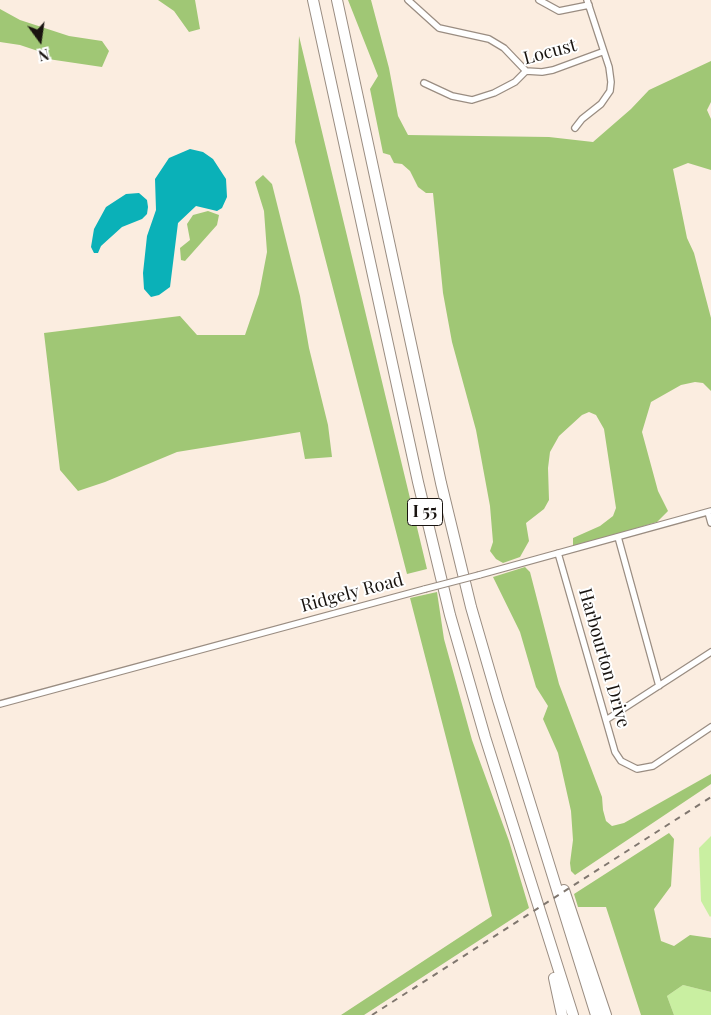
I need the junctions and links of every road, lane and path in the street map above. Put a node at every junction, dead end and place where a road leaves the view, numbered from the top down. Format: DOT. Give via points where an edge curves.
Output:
graph roads {
  1 [pos="313,0"];
  2 [pos="337,0"];
  3 [pos="408,0"];
  4 [pos="539,0"];
  5 [pos="588,2"];
  6 [pos="602,52"];
  7 [pos="526,71"];
  8 [pos="424,83"];
  9 [pos="575,128"];
  10 [pos="709,512"];
  11 [pos="711,523"];
  12 [pos="618,537"];
  13 [pos="558,553"];
  14 [pos="711,652"];
  15 [pos="659,686"];
  16 [pos="0,704"];
  17 [pos="606,720"];
  18 [pos="711,727"];
  19 [pos="539,828"];
  20 [pos="542,919"];
  21 [pos="562,1015"];
  22 [pos="572,1015"];
  23 [pos="596,1015"];
  24 [pos="606,1015"];
  1 -- 20 [label="highway, I 55" via="434,552 466,674"];
  2 -- 19 [label="highway, I 55" via="455,542 498,700"];
  3 -- 7 [label="street" via="439,28 489,39 504,48"];
  4 -- 5 [label="street" via="559,11"];
  5 -- 6 [label="street"];
  6 -- 7 [label="street, Locust" via="553,70"];
  6 -- 9 [label="street" via="609,67 610,91"];
  7 -- 8 [label="street, Locust" via="508,85 472,100 452,96"];
  10 -- 11 [label="street"];
  10 -- 12 [label="street, Ridgely Road"];
  12 -- 13 [label="street, Ridgely Road"];
  12 -- 15 [label="street"];
  13 -- 16 [label="street, Ridgely Road, bridge"];
  13 -- 17 [label="street, Harbourton Drive"];
  14 -- 15 [label="street"];
  15 -- 17 [label="street"];
  17 -- 18 [label="street, Harbourton Drive" via="615,752 628,767 637,770 653,766"];
  19 -- 23 [label="highway, I 55"];
  19 -- 24 [label="highway" via="550,846"];
  20 -- 21 [label="highway"];
  20 -- 22 [label="highway, I 55"];
}
